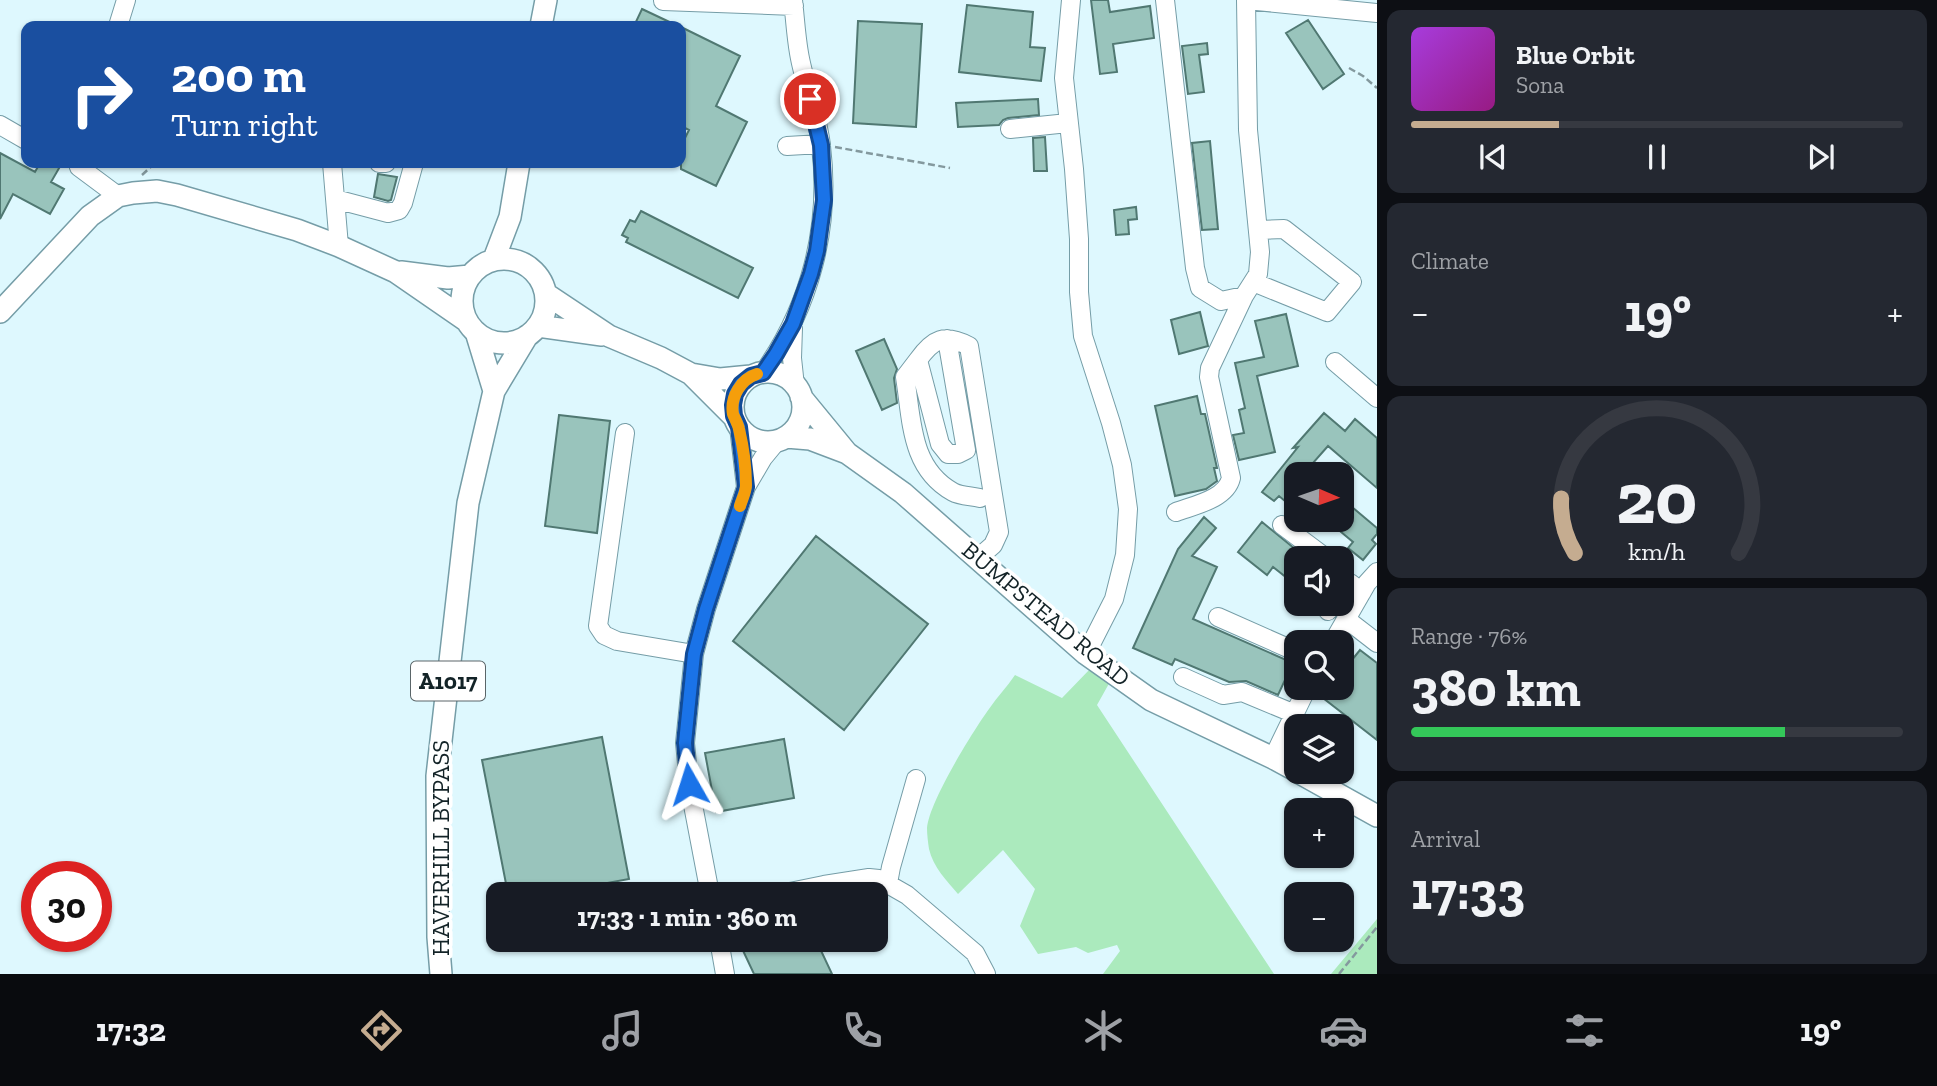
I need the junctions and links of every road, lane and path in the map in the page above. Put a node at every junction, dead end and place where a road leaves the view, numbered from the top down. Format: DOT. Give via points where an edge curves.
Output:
graph roads {
  1 [pos="126,0"];
  2 [pos="546,0"];
  3 [pos="1071,0"];
  4 [pos="1165,0"];
  5 [pos="1246,0"];
  6 [pos="663,1"];
  7 [pos="794,3"];
  8 [pos="1377,13"];
  9 [pos="120,21"];
  10 [pos="542,21"];
  11 [pos="1349,68"];
  12 [pos="1377,88"];
  13 [pos="1068,123"];
  14 [pos="0,125"];
  15 [pos="1010,129"];
  16 [pos="21,137"];
  17 [pos="821,145"];
  18 [pos="788,146"];
  19 [pos="80,168"];
  20 [pos="332,168"];
  21 [pos="344,168"];
  22 [pos="413,168"];
  23 [pos="518,168"];
  24 [pos="950,168"];
  25 [pos="118,197"];
  26 [pos="335,199"];
  27 [pos="510,216"];
  28 [pos="1258,230"];
  29 [pos="339,246"];
  30 [pos="494,260"];
  31 [pos="520,261"];
  32 [pos="396,272"];
  33 [pos="470,276"];
  34 [pos="1248,289"];
  35 [pos="546,294"];
  36 [pos="0,312"];
  37 [pos="793,324"];
  38 [pos="471,326"];
  39 [pos="533,331"];
  40 [pos="609,336"];
  41 [pos="947,339"];
  42 [pos="918,360"];
  43 [pos="1335,362"];
  44 [pos="691,374"];
  45 [pos="757,374"];
  46 [pos="494,391"];
  47 [pos="799,391"];
  48 [pos="1377,398"];
  49 [pos="736,422"];
  50 [pos="625,433"];
  51 [pos="782,439"];
  52 [pos="847,453"];
  53 [pos="746,487"];
  54 [pos="979,498"];
  55 [pos="1176,512"];
  56 [pos="1282,525"];
  57 [pos="1310,546"];
  58 [pos="977,559"];
  59 [pos="1360,584"];
  60 [pos="1219,618"];
  61 [pos="1346,619"];
  62 [pos="1339,630"];
  63 [pos="1377,643"];
  64 [pos="1284,646"];
  65 [pos="694,654"];
  66 [pos="1086,654"];
  67 [pos="1183,677"];
  68 [pos="1293,714"];
  69 [pos="1284,736"];
  70 [pos="1273,758"];
  71 [pos="1284,764"];
  72 [pos="916,779"];
  73 [pos="1320,784"];
  74 [pos="1377,816"];
  75 [pos="708,882"];
  76 [pos="847,882"];
  77 [pos="886,882"];
  78 [pos="888,883"];
  79 [pos="1377,927"];
  80 [pos="721,952"];
  81 [pos="441,974"];
  82 [pos="725,974"];
  83 [pos="986,974"];
  84 [pos="1339,974"];
  1 -- 9 [label="street"];
  2 -- 10 [label="main road"];
  3 -- 13 [label="street" via="1064,78"];
  4 -- 34 [label="street" via="1200,288 1220,302"];
  5 -- 8 [label="street"];
  5 -- 28 [label="street" via="1248,130"];
  6 -- 7 [label="street"];
  7 -- 17 [label="street" via="799,53"];
  11 -- 12 [label="path"];
  13 -- 15 [label="street"];
  13 -- 66 [label="street" via="1083,336 1114,433 1128,509 1125,555 1114,599"];
  14 -- 16 [label="street"];
  17 -- 18 [label="street"];
  17 -- 24 [label="path"];
  17 -- 37 [label="street" via="824,200 817,251"];
  19 -- 25 [label="street"];
  20 -- 26 [label="street"];
  21 -- 26 [label="street"];
  22 -- 26 [label="street" via="399,210 388,213"];
  23 -- 27 [label="main road"];
  25 -- 29 [label="main road" via="157,191 177,195"];
  25 -- 36 [label="main road" via="90,216"];
  26 -- 29 [label="street"];
  27 -- 30 [label="main road"];
  27 -- 31 [label="main road"];
  28 -- 34 [label="street" via="1258,274"];
  28 -- 34 [label="street" via="1284,229 1352,282 1327,312"];
  29 -- 32 [label="main road"];
  30 -- 31 [label="main road"];
  30 -- 33 [label="main road"];
  31 -- 35 [label="main road" via="542,280"];
  32 -- 33 [label="main road"];
  32 -- 38 [label="main road"];
  33 -- 38 [label="main road" via="462,304"];
  34 -- 55 [label="street" via="1209,377 1229,486"];
  35 -- 39 [label="main road" via="545,313"];
  35 -- 40 [label="main road"];
  37 -- 45 [label="street" via="776,354"];
  37 -- 47 [label="street" via="792,358"];
  38 -- 39 [label="main road" via="489,340 503,343"];
  38 -- 46 [label="main road"];
  39 -- 40 [label="main road"];
  39 -- 46 [label="main road, HAVERHILL BYPASS / A1017"];
  40 -- 44 [label="main road"];
  41 -- 42 [label="street" via="933,342"];
  41 -- 42 [label="street" via="966,450 958,454 948,454 940,444"];
  41 -- 58 [label="street" via="969,346 999,532 993,545"];
  42 -- 54 [label="street" via="905,377 916,447 928,472 954,493"];
  43 -- 48 [label="street"];
  44 -- 45 [label="main road" via="720,379"];
  44 -- 49 [label="main road"];
  45 -- 47 [label="main road" via="786,377"];
  45 -- 49 [label="main road" via="735,394"];
  46 -- 81 [label="main road, HAVERHILL BYPASS / A1017" via="468,503 437,776"];
  47 -- 51 [label="main road" via="800,421"];
  47 -- 52 [label="main road, BUMPSTEAD ROAD"];
  49 -- 51 [label="main road" via="756,441"];
  49 -- 53 [label="street"];
  50 -- 65 [label="street" via="598,626 617,641"];
  51 -- 52 [label="main road, BUMPSTEAD ROAD" via="810,439"];
  51 -- 53 [label="street" via="763,458"];
  52 -- 58 [label="main road, BUMPSTEAD ROAD" via="903,494"];
  53 -- 65 [label="street"];
  56 -- 57 [label="street"];
  58 -- 66 [label="main road, BUMPSTEAD ROAD"];
  59 -- 61 [label="street"];
  60 -- 64 [label="street"];
  61 -- 62 [label="street"];
  61 -- 63 [label="street"];
  65 -- 75 [label="street" via="685,743"];
  66 -- 70 [label="main road, BUMPSTEAD ROAD" via="1151,700"];
  67 -- 68 [label="street" via="1223,695 1242,692"];
  69 -- 70 [label="street"];
  70 -- 71 [label="main road, BUMPSTEAD ROAD"];
  72 -- 78 [label="street"];
  73 -- 74 [label="main road, BUMPSTEAD ROAD"];
  76 -- 77 [label="street" via="869,878"];
  78 -- 83 [label="street" via="975,953"];
  79 -- 84 [label="path"];
  80 -- 82 [label="street"];
}
